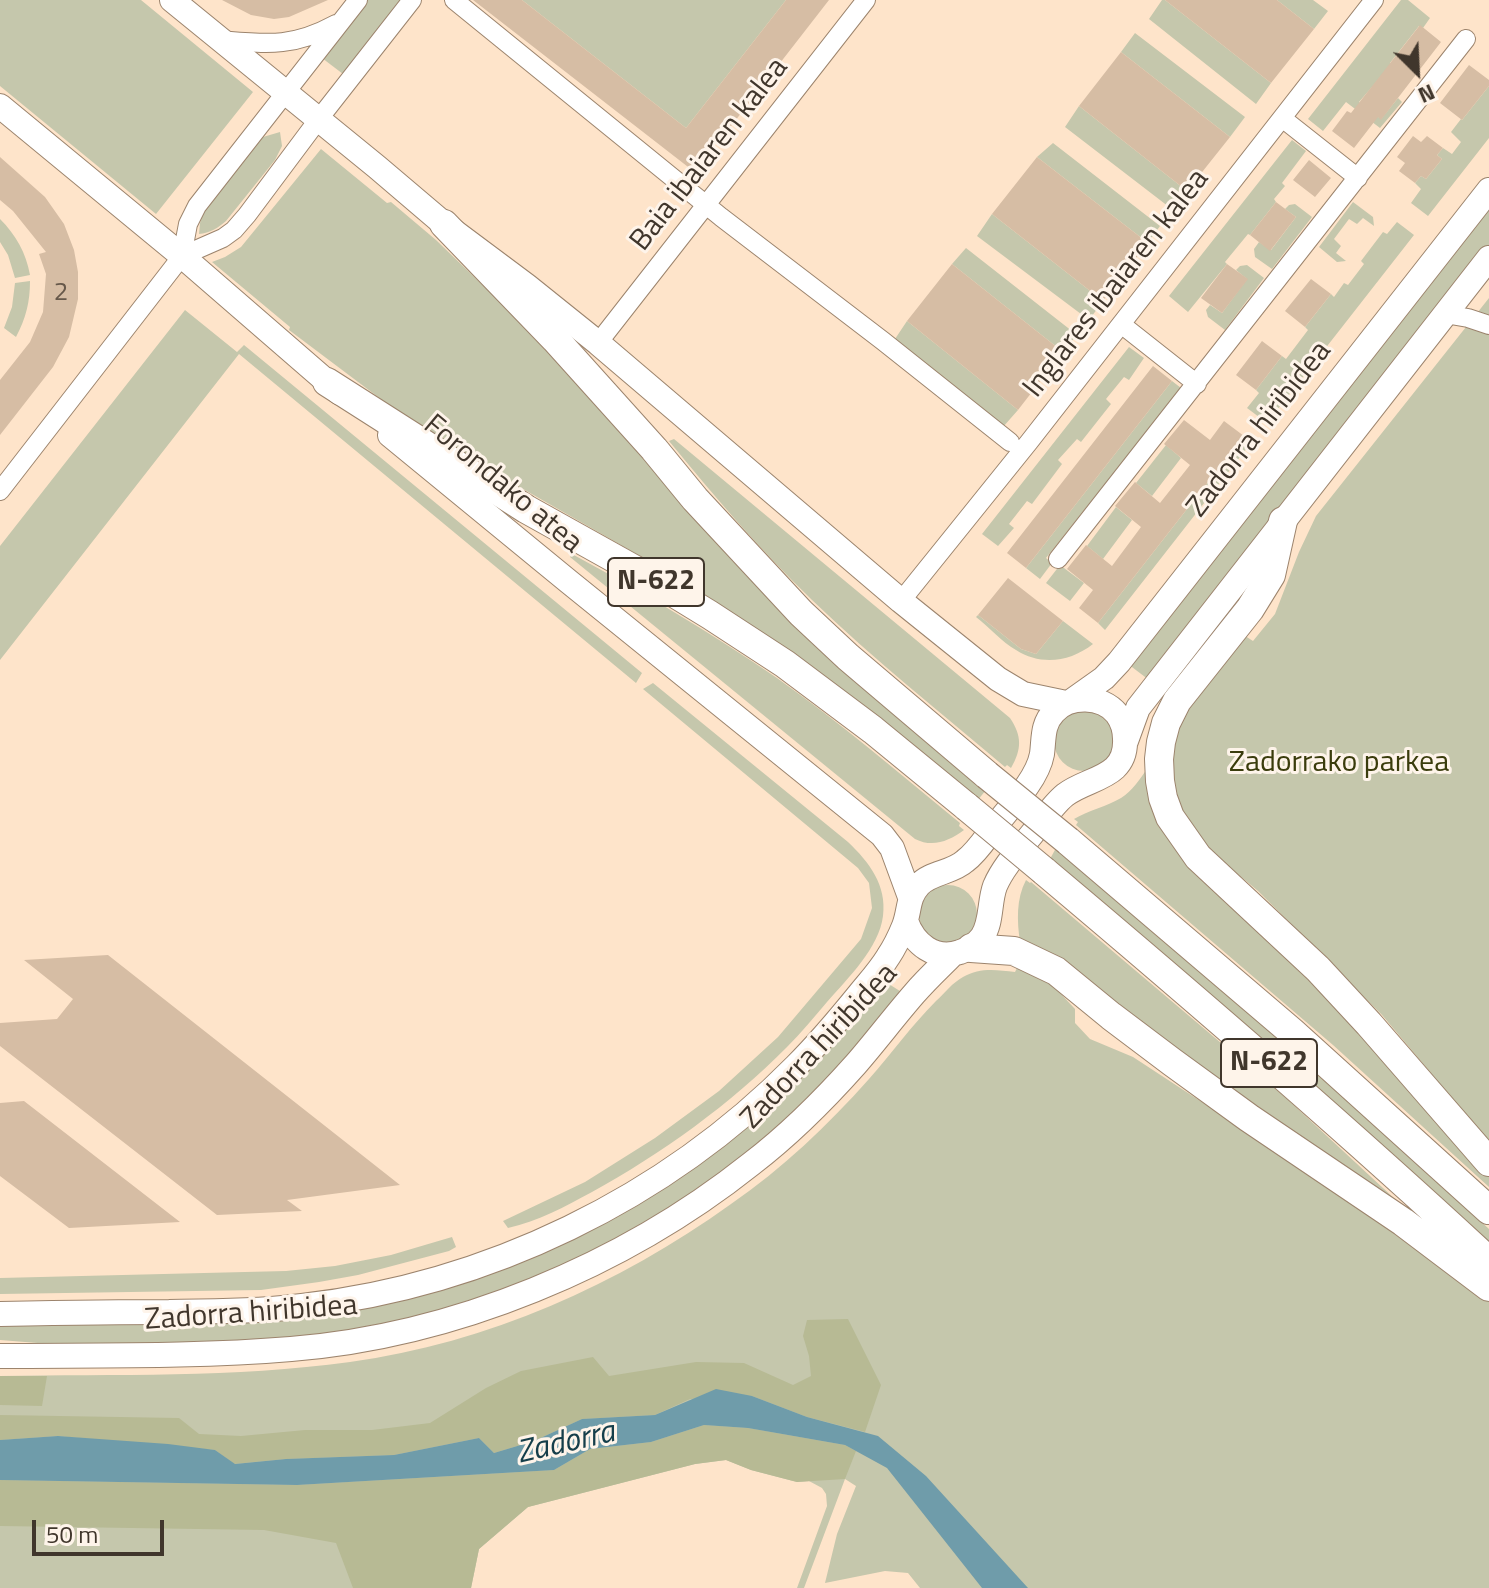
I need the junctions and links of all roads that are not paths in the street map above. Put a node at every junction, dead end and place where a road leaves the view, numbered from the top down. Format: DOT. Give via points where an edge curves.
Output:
graph roads {
  1 [pos="172,0"];
  2 [pos="358,0"];
  3 [pos="412,0"];
  4 [pos="454,0"];
  5 [pos="866,0"];
  6 [pos="1374,0"];
  7 [pos="342,21"];
  8 [pos="1466,39"];
  9 [pos="219,40"];
  10 [pos="285,92"];
  11 [pos="0,106"];
  12 [pos="1282,118"];
  13 [pos="318,120"];
  14 [pos="1358,178"];
  15 [pos="1489,190"];
  16 [pos="706,205"];
  17 [pos="444,224"];
  18 [pos="182,256"];
  19 [pos="1489,258"];
  20 [pos="1445,314"];
  21 [pos="1121,324"];
  22 [pos="1489,325"];
  23 [pos="598,343"];
  24 [pos="327,382"];
  25 [pos="1197,384"];
  26 [pos="1010,442"];
  27 [pos="0,491"];
  28 [pos="1283,521"];
  29 [pos="1058,559"];
  30 [pos="901,601"];
  31 [pos="1069,701"];
  32 [pos="1126,741"];
  33 [pos="908,909"];
  34 [pos="962,951"];
  35 [pos="1489,1162"];
  36 [pos="1489,1210"];
  37 [pos="1489,1261"];
  38 [pos="1489,1287"];
  39 [pos="0,1314"];
  40 [pos="0,1356"];
  1 -- 9 [label="main road"];
  2 -- 7 [label="street"];
  3 -- 13 [label="street"];
  4 -- 16 [label="street"];
  5 -- 16 [label="street, Baia ibaiaren kalea"];
  6 -- 12 [label="street, Inglares ibaiaren kalea"];
  7 -- 9 [label="street" via="289,43"];
  7 -- 10 [label="street"];
  8 -- 14 [label="street"];
  9 -- 10 [label="main road"];
  10 -- 13 [label="main road"];
  10 -- 18 [label="street" via="193,212"];
  11 -- 18 [label="main road, Forondako atea"];
  12 -- 14 [label="street"];
  12 -- 21 [label="street, Inglares ibaiaren kalea"];
  13 -- 17 [label="main road"];
  13 -- 18 [label="street" via="234,230"];
  14 -- 25 [label="street"];
  15 -- 31 [label="main road, Zadorra hiribidea" via="1119,662"];
  16 -- 23 [label="street, Baia ibaiaren kalea"];
  16 -- 26 [label="street"];
  17 -- 23 [label="main road"];
  17 -- 36 [label="highway, N-622, bridge" via="555,339 801,613 1292,1032"];
  18 -- 24 [label="main road, Forondako atea"];
  18 -- 27 [label="street"];
  19 -- 20 [label="main road"];
  20 -- 22 [label="street"];
  20 -- 28 [label="main road"];
  21 -- 25 [label="street"];
  21 -- 30 [label="street, Inglares ibaiaren kalea"];
  23 -- 30 [label="main road"];
  24 -- 33 [label="main road, Forondako atea" via="874,827 892,848"];
  24 -- 37 [label="highway, N-622, bridge" via="526,509 710,615 873,730 1262,1057"];
  25 -- 29 [label="street"];
  28 -- 32 [label="main road" via="1138,708"];
  28 -- 35 [label="highway" via="1271,575 1166,723 1159,759 1163,798 1198,857 1318,969"];
  30 -- 31 [label="main road" via="1023,694"];
  31 -- 32 [label="main road" via="1109,707 1123,726"];
  31 -- 33 [label="main road, Zadorra hiribidea" via="1045,725 1042,757 1029,784 963,864 924,880"];
  32 -- 34 [label="main road, Zadorra hiribidea" via="1112,772 1065,795 1002,872 986,931"];
  33 -- 34 [label="main road" via="910,931 923,947 939,954"];
  33 -- 39 [label="main road, Zadorra hiribidea" via="880,968 795,1067 739,1118 672,1170 537,1243 429,1282 299,1307"];
  34 -- 38 [label="highway" via="1014,951 1056,971 1172,1062"];
  34 -- 40 [label="main road, Zadorra hiribidea" via="914,993 808,1115 752,1164 631,1243 558,1280 480,1310 362,1340 221,1353"];
}
